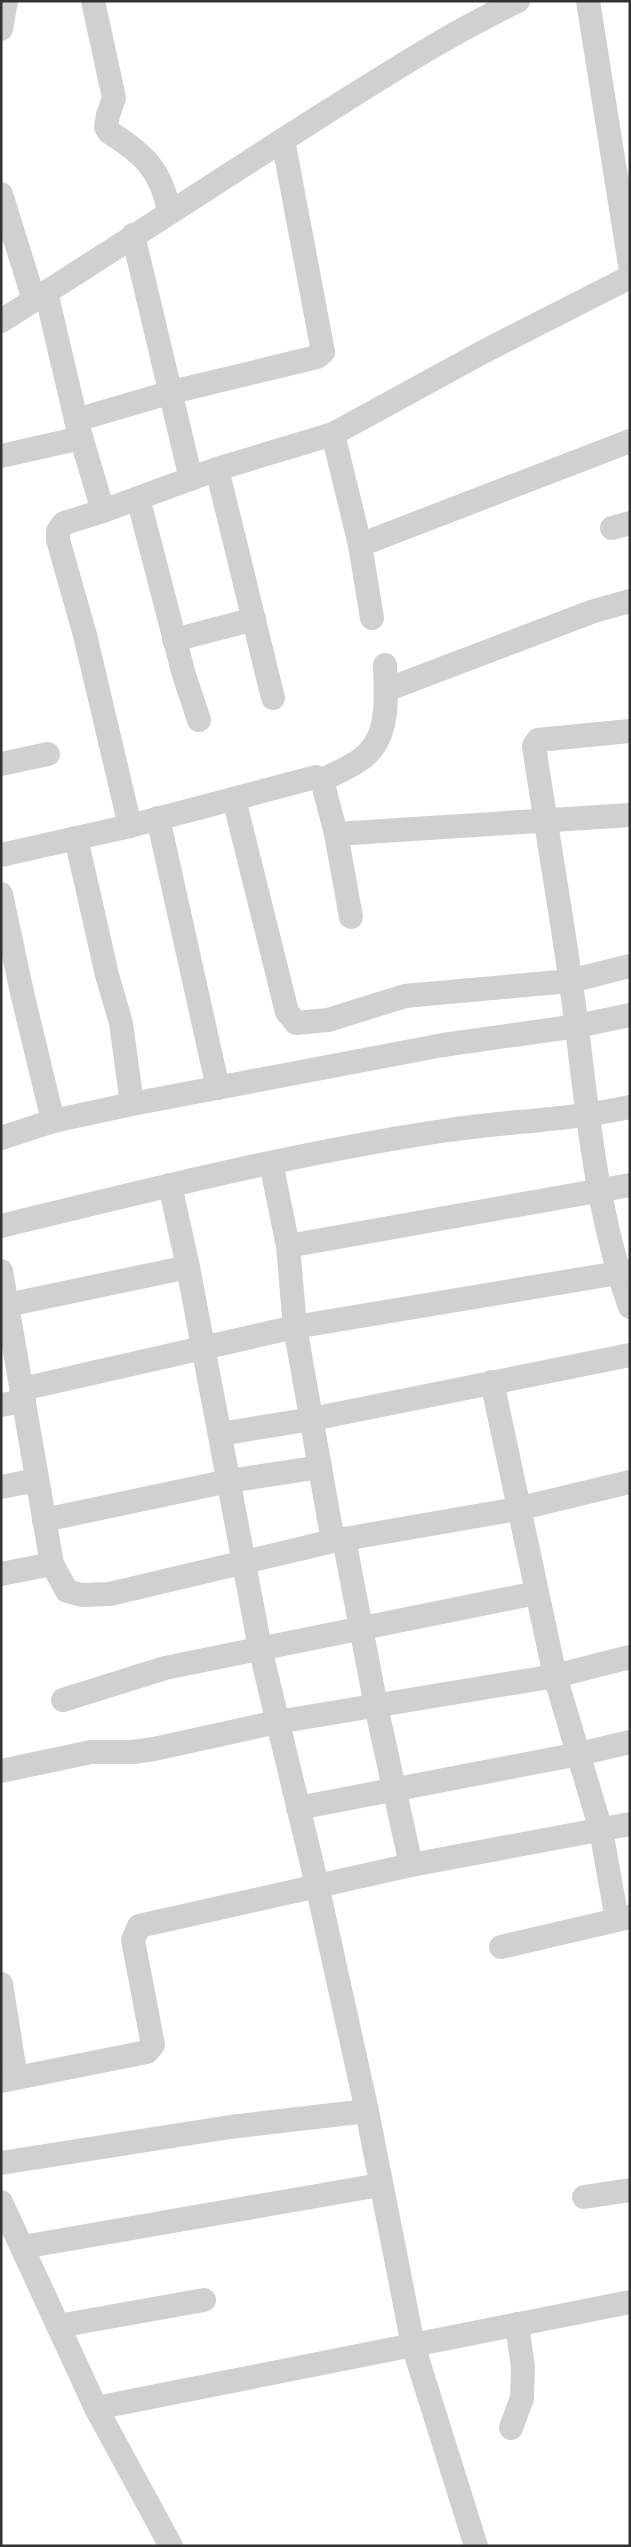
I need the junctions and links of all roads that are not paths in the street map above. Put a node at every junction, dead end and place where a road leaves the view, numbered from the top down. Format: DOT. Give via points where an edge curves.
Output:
graph roads {
  1 [pos="6,1"];
  2 [pos="93,1"];
  3 [pos="518,1"];
  4 [pos="588,1"];
  5 [pos="1,29"];
  6 [pos="283,140"];
  7 [pos="1,194"];
  8 [pos="169,211"];
  9 [pos="133,235"];
  10 [pos="630,265"];
  11 [pos="630,277"];
  12 [pos="40,296"];
  13 [pos="1,321"];
  14 [pos="172,392"];
  15 [pos="79,429"];
  16 [pos="332,434"];
  17 [pos="630,441"];
  18 [pos="1,456"];
  19 [pos="217,469"];
  20 [pos="191,480"];
  21 [pos="138,498"];
  22 [pos="103,510"];
  23 [pos="360,545"];
  24 [pos="630,601"];
  25 [pos="372,618"];
  26 [pos="254,619"];
  27 [pos="174,640"];
  28 [pos="385,666"];
  29 [pos="386,690"];
  30 [pos="273,698"];
  31 [pos="199,720"];
  32 [pos="630,731"];
  33 [pos="48,754"];
  34 [pos="1,764"];
  35 [pos="322,780"];
  36 [pos="234,798"];
  37 [pos="630,815"];
  38 [pos="158,818"];
  39 [pos="545,820"];
  40 [pos="130,826"];
  41 [pos="336,834"];
  42 [pos="76,838"];
  43 [pos="1,855"];
  44 [pos="1,894"];
  45 [pos="351,917"];
  46 [pos="630,966"];
  47 [pos="570,981"];
  48 [pos="630,1015"];
  49 [pos="577,1026"];
  50 [pos="218,1088"];
  51 [pos="132,1104"];
  52 [pos="630,1107"];
  53 [pos="586,1116"];
  54 [pos="53,1121"];
  55 [pos="1,1138"];
  56 [pos="271,1163"];
  57 [pos="170,1185"];
  58 [pos="630,1185"];
  59 [pos="600,1190"];
  60 [pos="1,1226"];
  61 [pos="288,1246"];
  62 [pos="188,1267"];
  63 [pos="1,1271"];
  64 [pos="624,1272"];
  65 [pos="630,1307"];
  66 [pos="6,1315"];
  67 [pos="295,1327"];
  68 [pos="203,1349"];
  69 [pos="630,1355"];
  70 [pos="492,1382"];
  71 [pos="16,1398"];
  72 [pos="312,1419"];
  73 [pos="220,1434"];
  74 [pos="320,1467"];
  75 [pos="36,1480"];
  76 [pos="229,1481"];
  77 [pos="630,1482"];
  78 [pos="1,1488"];
  79 [pos="517,1509"];
  80 [pos="44,1520"];
  81 [pos="338,1540"];
  82 [pos="244,1560"];
  83 [pos="52,1564"];
  84 [pos="1,1574"];
  85 [pos="536,1593"];
  86 [pos="361,1629"];
  87 [pos="260,1648"];
  88 [pos="630,1657"];
  89 [pos="555,1676"];
  90 [pos="63,1700"];
  91 [pos="376,1706"];
  92 [pos="277,1722"];
  93 [pos="630,1742"];
  94 [pos="579,1754"];
  95 [pos="1,1771"];
  96 [pos="394,1788"];
  97 [pos="298,1808"];
  98 [pos="630,1824"];
  99 [pos="601,1830"];
  100 [pos="411,1865"];
  101 [pos="316,1885"];
  102 [pos="623,1919"];
  103 [pos="500,1947"];
  104 [pos="1,1984"];
  105 [pos="8,2079"];
  106 [pos="367,2111"];
  107 [pos="1,2163"];
  108 [pos="380,2186"];
  109 [pos="630,2190"];
  110 [pos="584,2197"];
  111 [pos="1,2202"];
  112 [pos="23,2247"];
  113 [pos="204,2300"];
  114 [pos="630,2302"];
  115 [pos="517,2324"];
  116 [pos="58,2326"];
  117 [pos="413,2345"];
  118 [pos="96,2408"];
  119 [pos="512,2428"];
  120 [pos="172,2546"];
  121 [pos="476,2546"];
  1 -- 5 [label="street"];
  2 -- 8 [label="street" via="114,98 106,127 140,154 154,170 165,188"];
  3 -- 6 [label="street" via="481,19"];
  4 -- 10 [label="street"];
  6 -- 8 [label="street"];
  6 -- 14 [label="street" via="323,352 316,357"];
  7 -- 12 [label="street"];
  8 -- 9 [label="street"];
  9 -- 12 [label="street"];
  9 -- 14 [label="street"];
  11 -- 16 [label="street"];
  12 -- 13 [label="street"];
  12 -- 15 [label="street"];
  14 -- 15 [label="street"];
  14 -- 20 [label="street"];
  15 -- 18 [label="street"];
  15 -- 22 [label="street"];
  16 -- 19 [label="street"];
  16 -- 23 [label="street"];
  17 -- 23 [label="street"];
  19 -- 20 [label="street"];
  19 -- 26 [label="street"];
  20 -- 21 [label="street"];
  21 -- 22 [label="street"];
  21 -- 27 [label="street"];
  22 -- 40 [label="street" via="64,523 58,531 58,540"];
  23 -- 25 [label="street"];
  24 -- 29 [label="street" via="594,611"];
  26 -- 27 [label="street"];
  26 -- 30 [label="street"];
  27 -- 31 [label="street"];
  28 -- 29 [label="street"];
  29 -- 35 [label="street" via="383,731 378,742 359,761"];
  32 -- 39 [label="street" via="538,740 534,746"];
  33 -- 34 [label="street"];
  35 -- 36 [label="street" via="316,777"];
  35 -- 41 [label="street"];
  36 -- 38 [label="street"];
  36 -- 47 [label="street" via="287,1012 296,1023 328,1020 405,996"];
  37 -- 39 [label="street"];
  38 -- 40 [label="street"];
  38 -- 50 [label="street"];
  39 -- 41 [label="street"];
  39 -- 47 [label="street"];
  40 -- 42 [label="street"];
  41 -- 45 [label="street"];
  42 -- 43 [label="street"];
  42 -- 51 [label="street" via="121,1023"];
  44 -- 54 [label="street"];
  46 -- 47 [label="street"];
  47 -- 49 [label="street"];
  48 -- 49 [label="street"];
  49 -- 50 [label="street" via="443,1045"];
  49 -- 53 [label="street"];
  50 -- 51 [label="street"];
  51 -- 54 [label="street"];
  52 -- 53 [label="street"];
  53 -- 56 [label="street" via="450,1130"];
  53 -- 59 [label="street"];
  54 -- 55 [label="street"];
  56 -- 57 [label="street"];
  56 -- 61 [label="street"];
  57 -- 60 [label="street"];
  57 -- 62 [label="street"];
  58 -- 59 [label="street"];
  59 -- 61 [label="street"];
  59 -- 64 [label="street"];
  61 -- 67 [label="street"];
  62 -- 66 [label="street"];
  62 -- 68 [label="street"];
  63 -- 66 [label="street"];
  64 -- 65 [label="street"];
  64 -- 67 [label="street"];
  66 -- 71 [label="street"];
  67 -- 68 [label="street"];
  67 -- 72 [label="street"];
  68 -- 71 [label="street"];
  68 -- 73 [label="street"];
  69 -- 70 [label="street"];
  70 -- 72 [label="street"];
  70 -- 79 [label="street"];
  71 -- 75 [label="street"];
  72 -- 73 [label="street"];
  72 -- 74 [label="street"];
  73 -- 76 [label="street"];
  74 -- 76 [label="street"];
  74 -- 81 [label="street"];
  75 -- 78 [label="street"];
  75 -- 80 [label="street"];
  76 -- 80 [label="street"];
  76 -- 82 [label="street"];
  77 -- 79 [label="street"];
  79 -- 81 [label="street"];
  79 -- 85 [label="street"];
  80 -- 83 [label="street"];
  81 -- 82 [label="street"];
  81 -- 86 [label="street"];
  82 -- 83 [label="street" via="110,1594 82,1595 67,1591"];
  82 -- 87 [label="street"];
  83 -- 84 [label="street"];
  85 -- 86 [label="street"];
  85 -- 89 [label="street"];
  86 -- 87 [label="street"];
  86 -- 91 [label="street"];
  87 -- 90 [label="street" via="164,1668"];
  87 -- 92 [label="street"];
  88 -- 89 [label="street"];
  89 -- 91 [label="street"];
  89 -- 94 [label="street"];
  91 -- 92 [label="street"];
  91 -- 96 [label="street"];
  92 -- 95 [label="street" via="140,1751 91,1752"];
  92 -- 97 [label="street"];
  93 -- 94 [label="street"];
  94 -- 96 [label="street"];
  94 -- 99 [label="street"];
  96 -- 97 [label="street"];
  96 -- 100 [label="street"];
  97 -- 101 [label="street"];
  98 -- 99 [label="street"];
  99 -- 100 [label="street"];
  99 -- 102 [label="street"];
  100 -- 101 [label="street"];
  101 -- 105 [label="street" via="139,1926 133,1940 153,2045 147,2052"];
  101 -- 106 [label="street"];
  102 -- 103 [label="street"];
  104 -- 105 [label="street"];
  106 -- 107 [label="street" via="230,2127"];
  106 -- 108 [label="street"];
  108 -- 112 [label="street"];
  108 -- 117 [label="street"];
  109 -- 110 [label="street"];
  111 -- 112 [label="street"];
  112 -- 116 [label="street"];
  113 -- 116 [label="street"];
  114 -- 115 [label="street"];
  115 -- 117 [label="street"];
  115 -- 119 [label="street" via="523,2368 522,2398"];
  116 -- 118 [label="street"];
  117 -- 118 [label="street"];
  117 -- 121 [label="street"];
  118 -- 120 [label="street"];
}
